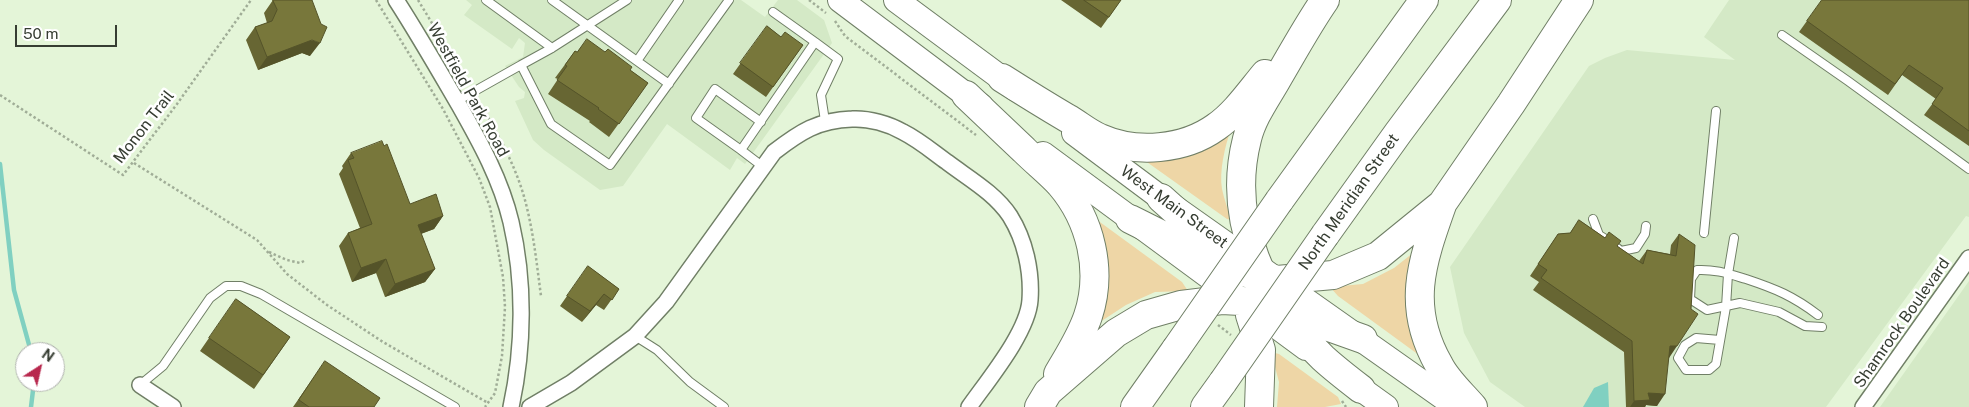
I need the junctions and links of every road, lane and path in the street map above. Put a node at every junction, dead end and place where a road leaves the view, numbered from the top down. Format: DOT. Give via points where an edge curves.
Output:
graph roads {
  1 [pos="251,0"];
  2 [pos="376,0"];
  3 [pos="396,0"];
  4 [pos="486,0"];
  5 [pos="552,0"];
  6 [pos="627,0"];
  7 [pos="679,0"];
  8 [pos="729,0"];
  9 [pos="840,0"];
  10 [pos="896,0"];
  11 [pos="1424,0"];
  12 [pos="1497,0"];
  13 [pos="1579,0"];
  14 [pos="1318,10"];
  15 [pos="773,12"];
  16 [pos="587,26"];
  17 [pos="1782,35"];
  18 [pos="815,42"];
  19 [pos="552,48"];
  20 [pos="637,61"];
  21 [pos="521,65"];
  22 [pos="1002,78"];
  23 [pos="669,84"];
  24 [pos="966,95"];
  25 [pos="2,96"];
  26 [pos="457,101"];
  27 [pos="1716,111"];
  28 [pos="825,121"];
  29 [pos="761,122"];
  30 [pos="741,150"];
  31 [pos="134,163"];
  32 [pos="762,166"];
  33 [pos="1969,169"];
  34 [pos="1161,198"];
  35 [pos="1442,204"];
  36 [pos="1130,219"];
  37 [pos="1593,220"];
  38 [pos="1646,226"];
  39 [pos="1704,233"];
  40 [pos="1734,238"];
  41 [pos="268,252"];
  42 [pos="1969,258"];
  43 [pos="306,260"];
  44 [pos="1230,269"];
  45 [pos="1266,274"];
  46 [pos="1728,274"];
  47 [pos="1244,301"];
  48 [pos="1726,307"];
  49 [pos="1282,309"];
  50 [pos="1818,315"];
  51 [pos="1822,327"];
  52 [pos="636,336"];
  53 [pos="1363,339"];
  54 [pos="1720,340"];
  55 [pos="140,385"];
  56 [pos="1361,389"];
  57 [pos="1043,400"];
  58 [pos="488,403"];
  59 [pos="173,407"];
  60 [pos="455,407"];
  61 [pos="487,407"];
  62 [pos="511,407"];
  63 [pos="530,407"];
  64 [pos="724,407"];
  65 [pos="969,407"];
  66 [pos="1134,407"];
  67 [pos="1205,407"];
  68 [pos="1259,407"];
  69 [pos="1386,407"];
  70 [pos="1457,407"];
  71 [pos="1474,407"];
  72 [pos="1863,407"];
  1 -- 31 [label="path, Monon Trail"];
  2 -- 58 [label="path" via="442,109 479,178 490,207 503,277 504,307 502,356 495,393"];
  3 -- 26 [label="street, Westfield Park Road"];
  4 -- 19 [label="lane"];
  5 -- 16 [label="lane"];
  6 -- 16 [label="lane"];
  7 -- 20 [label="lane"];
  8 -- 23 [label="lane"];
  9 -- 24 [label="main road"];
  10 -- 22 [label="main road, West Main Street"];
  11 -- 66 [label="highway, bridge"];
  12 -- 67 [label="highway, North Meridian Street, bridge" via="1409,117"];
  13 -- 35 [label="highway"];
  14 -- 22 [label="highway" via="1228,118 1205,134 1170,147 1136,147 1100,138"];
  14 -- 45 [label="highway" via="1262,105 1247,138 1240,184 1242,216"];
  15 -- 18 [label="lane"];
  16 -- 19 [label="lane"];
  16 -- 20 [label="lane"];
  17 -- 33 [label="lane"];
  18 -- 28 [label="lane" via="838,58 820,95"];
  18 -- 29 [label="lane"];
  19 -- 21 [label="lane"];
  20 -- 23 [label="lane"];
  21 -- 23 [label="lane" via="551,124 610,165"];
  21 -- 26 [label="lane"];
  22 -- 34 [label="main road, West Main Street"];
  24 -- 36 [label="main road"];
  24 -- 57 [label="highway" via="1049,172 1070,197 1086,225 1094,266 1088,315 1083,330"];
  25 -- 31 [label="path, Monon Trail" via="123,175"];
  26 -- 62 [label="street, Westfield Park Road" via="488,158 511,220 520,275 521,333"];
  27 -- 39 [label="lane"];
  28 -- 32 [label="street" via="796,135"];
  28 -- 65 [label="street" via="854,118 878,122 903,132 991,195 1009,215 1022,238 1030,280 1030,301 1024,325"];
  29 -- 30 [label="lane"];
  29 -- 30 [label="lane" via="715,89 696,118"];
  30 -- 32 [label="lane"];
  31 -- 41 [label="path" via="257,240"];
  32 -- 52 [label="street" via="666,302"];
  34 -- 44 [label="highway" via="1199,232"];
  34 -- 45 [label="main road, West Main Street"];
  35 -- 45 [label="highway" via="1399,241 1356,267 1323,277"];
  35 -- 71 [label="highway" via="1420,272 1420,309 1428,343 1439,365"];
  36 -- 44 [label="highway"];
  36 -- 47 [label="main road"];
  37 -- 38 [label="lane" via="1599,235 1621,251 1636,248"];
  40 -- 46 [label="lane"];
  41 -- 43 [label="path" via="300,263"];
  41 -- 58 [label="path" via="287,274 327,305 382,342"];
  42 -- 72 [label="street, Shamrock Boulevard"];
  44 -- 45 [label="highway"];
  44 -- 47 [label="highway"];
  45 -- 49 [label="highway"];
  45 -- 53 [label="main road, West Main Street"];
  46 -- 48 [label="lane"];
  46 -- 48 [label="lane" via="1712,269 1697,270 1691,279 1690,299 1707,310"];
  46 -- 50 [label="lane" via="1779,290"];
  47 -- 49 [label="highway"];
  47 -- 56 [label="main road"];
  47 -- 57 [label="highway" via="1181,305 1146,315 1116,333"];
  47 -- 68 [label="highway" via="1261,350"];
  48 -- 51 [label="lane" via="1740,303 1769,309 1805,326"];
  48 -- 54 [label="lane"];
  49 -- 53 [label="highway"];
  49 -- 56 [label="highway" via="1323,357"];
  52 -- 63 [label="street" via="571,383"];
  52 -- 64 [label="lane"];
  53 -- 70 [label="main road, West Main Street"];
  54 -- 54 [label="lane" via="1716,364 1709,370 1686,370 1678,358 1685,345 1696,338"];
  55 -- 59 [label="street"];
  55 -- 60 [label="lane" via="163,366 210,298 226,286 241,286 261,294"];
  56 -- 69 [label="main road"];
  58 -- 61 [label="path"];
}
